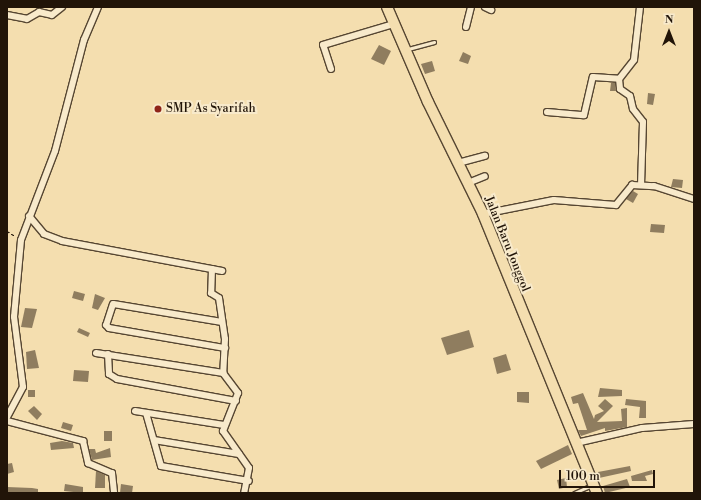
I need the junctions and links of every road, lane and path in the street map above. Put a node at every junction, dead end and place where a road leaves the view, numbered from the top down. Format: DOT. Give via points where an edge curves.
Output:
graph roads {
  1 [pos="62,7"];
  2 [pos="98,7"];
  3 [pos="387,7"];
  4 [pos="471,7"];
  5 [pos="640,7"];
  6 [pos="7,16"];
  7 [pos="394,24"];
  8 [pos="466,27"];
  9 [pos="434,42"];
  10 [pos="404,50"];
  11 [pos="331,69"];
  12 [pos="619,79"];
  13 [pos="547,112"];
  14 [pos="485,156"];
  15 [pos="458,163"];
  16 [pos="485,176"];
  17 [pos="468,183"];
  18 [pos="641,185"];
  19 [pos="694,199"];
  20 [pos="483,214"];
  21 [pos="29,216"];
  22 [pos="7,231"];
  23 [pos="20,240"];
  24 [pos="212,269"];
  25 [pos="222,271"];
  26 [pos="222,322"];
  27 [pos="225,348"];
  28 [pos="96,353"];
  29 [pos="108,354"];
  30 [pos="223,373"];
  31 [pos="236,401"];
  32 [pos="135,411"];
  33 [pos="146,413"];
  34 [pos="7,417"];
  35 [pos="7,421"];
  36 [pos="694,424"];
  37 [pos="224,425"];
  38 [pos="154,440"];
  39 [pos="576,442"];
  40 [pos="239,454"];
  41 [pos="249,482"];
  42 [pos="595,489"];
  43 [pos="114,493"];
  44 [pos="244,493"];
  45 [pos="574,493"];
  1 -- 6 [label="street" via="52,15 39,12 27,19"];
  2 -- 21 [label="street" via="84,40 55,152"];
  3 -- 7 [label="main road, Jalan Baru Jonggol"];
  4 -- 8 [label="street"];
  5 -- 12 [label="street" via="634,60"];
  7 -- 10 [label="main road, Jalan Baru Jonggol"];
  7 -- 11 [label="street" via="323,45"];
  9 -- 10 [label="lane"];
  10 -- 15 [label="main road, Jalan Baru Jonggol"];
  12 -- 13 [label="street" via="593,77 584,115"];
  12 -- 18 [label="street" via="620,89 630,96 633,109 643,122"];
  14 -- 15 [label="street"];
  15 -- 17 [label="main road, Jalan Baru Jonggol"];
  16 -- 17 [label="street"];
  17 -- 20 [label="main road, Jalan Baru Jonggol"];
  18 -- 19 [label="street"];
  18 -- 20 [label="street" via="629,186 616,205 554,200"];
  20 -- 39 [label="main road, Jalan Baru Jonggol"];
  21 -- 23 [label="street"];
  21 -- 24 [label="street" via="44,234 62,241"];
  22 -- 23 [label="path"];
  23 -- 34 [label="street" via="14,317 22,388"];
  24 -- 25 [label="street"];
  24 -- 26 [label="street" via="211,293 219,298"];
  26 -- 27 [label="street"];
  26 -- 27 [label="street" via="113,304 106,325 109,328"];
  27 -- 30 [label="street"];
  28 -- 29 [label="street"];
  29 -- 30 [label="street"];
  29 -- 31 [label="street" via="109,374 117,380"];
  30 -- 31 [label="street" via="238,389"];
  31 -- 37 [label="street"];
  32 -- 33 [label="street"];
  33 -- 37 [label="street"];
  33 -- 38 [label="street"];
  35 -- 43 [label="street" via="83,441 88,463 112,472"];
  36 -- 39 [label="street" via="642,428"];
  37 -- 40 [label="street" via="224,434"];
  38 -- 40 [label="street"];
  38 -- 41 [label="street" via="163,467"];
  39 -- 42 [label="main road, Jalan Baru Jonggol"];
  40 -- 41 [label="street" via="249,468"];
  41 -- 44 [label="street"];
  42 -- 45 [label="lane"];
}
